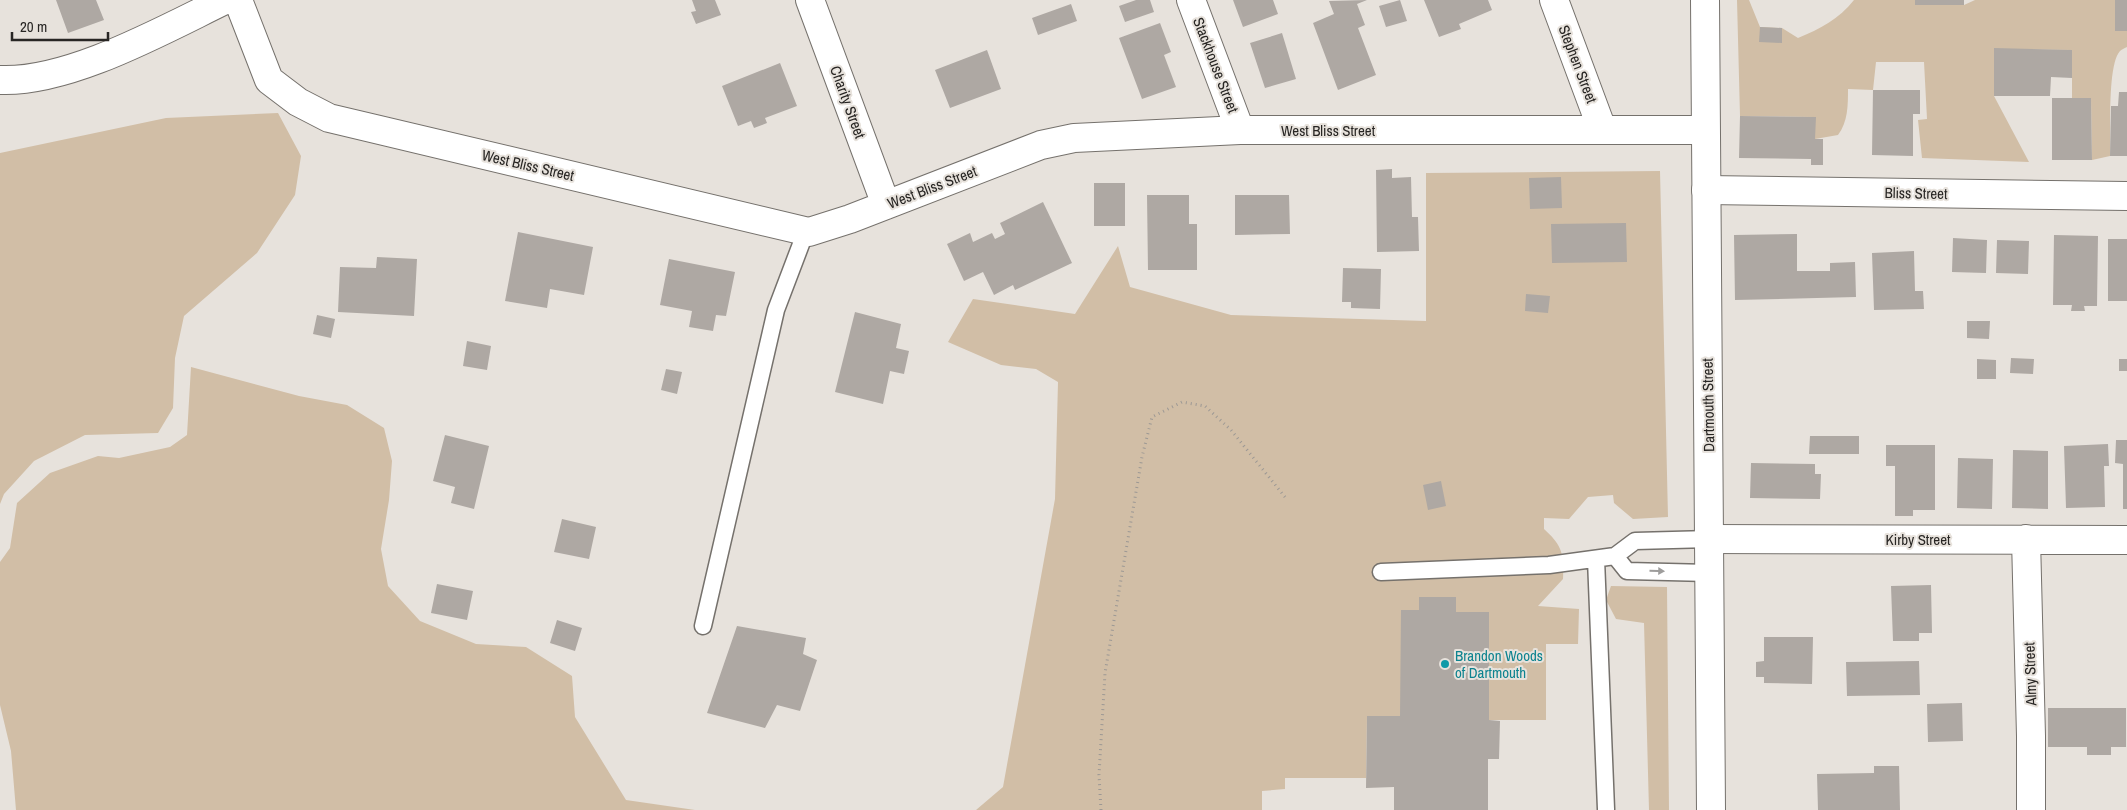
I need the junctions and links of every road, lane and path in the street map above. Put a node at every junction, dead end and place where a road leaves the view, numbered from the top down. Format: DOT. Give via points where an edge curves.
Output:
graph roads {
  1 [pos="226,0"];
  2 [pos="238,0"];
  3 [pos="810,0"];
  4 [pos="1191,0"];
  5 [pos="1554,0"];
  6 [pos="1706,0"];
  7 [pos="0,80"];
  8 [pos="1602,129"];
  9 [pos="1240,130"];
  10 [pos="1705,130"];
  11 [pos="1706,190"];
  12 [pos="2127,196"];
  13 [pos="886,204"];
  14 [pos="806,231"];
  15 [pos="1285,497"];
  16 [pos="1710,539"];
  17 [pos="2026,539"];
  18 [pos="2127,540"];
  19 [pos="1615,556"];
  20 [pos="1596,559"];
  21 [pos="1381,572"];
  22 [pos="1710,573"];
  23 [pos="703,626"];
  24 [pos="1606,809"];
  25 [pos="1101,810"];
  26 [pos="1711,810"];
  27 [pos="2031,810"];
  1 -- 7 [label="street" via="74,68 46,76"];
  2 -- 14 [label="street, West Bliss Street" via="269,80 298,102 329,118"];
  3 -- 13 [label="street, Charity Street"];
  4 -- 9 [label="street, Stackhouse Street"];
  5 -- 8 [label="street, Stephen Street"];
  6 -- 10 [label="street, Dartmouth Street"];
  8 -- 9 [label="street, West Bliss Street"];
  8 -- 10 [label="street, West Bliss Street"];
  9 -- 13 [label="street, West Bliss Street" via="1074,138 1041,144"];
  10 -- 11 [label="street, Dartmouth Street"];
  11 -- 12 [label="street, Bliss Street"];
  11 -- 16 [label="street, Dartmouth Street"];
  13 -- 14 [label="street, West Bliss Street" via="818,230"];
  14 -- 23 [label="lane" via="776,310"];
  15 -- 25 [label="path" via="1231,430 1205,406 1182,402 1152,417 1142,457 1105,673 1099,775"];
  16 -- 17 [label="street, Kirby Street"];
  16 -- 19 [label="lane" via="1635,541"];
  16 -- 22 [label="street, Dartmouth Street"];
  17 -- 18 [label="street, Kirby Street"];
  17 -- 27 [label="street, Almy Street"];
  19 -- 20 [label="lane"];
  19 -- 22 [label="lane, one-way" via="1627,571"];
  20 -- 21 [label="lane" via="1550,565"];
  20 -- 24 [label="lane"];
  22 -- 26 [label="street, Dartmouth Street"];
}
